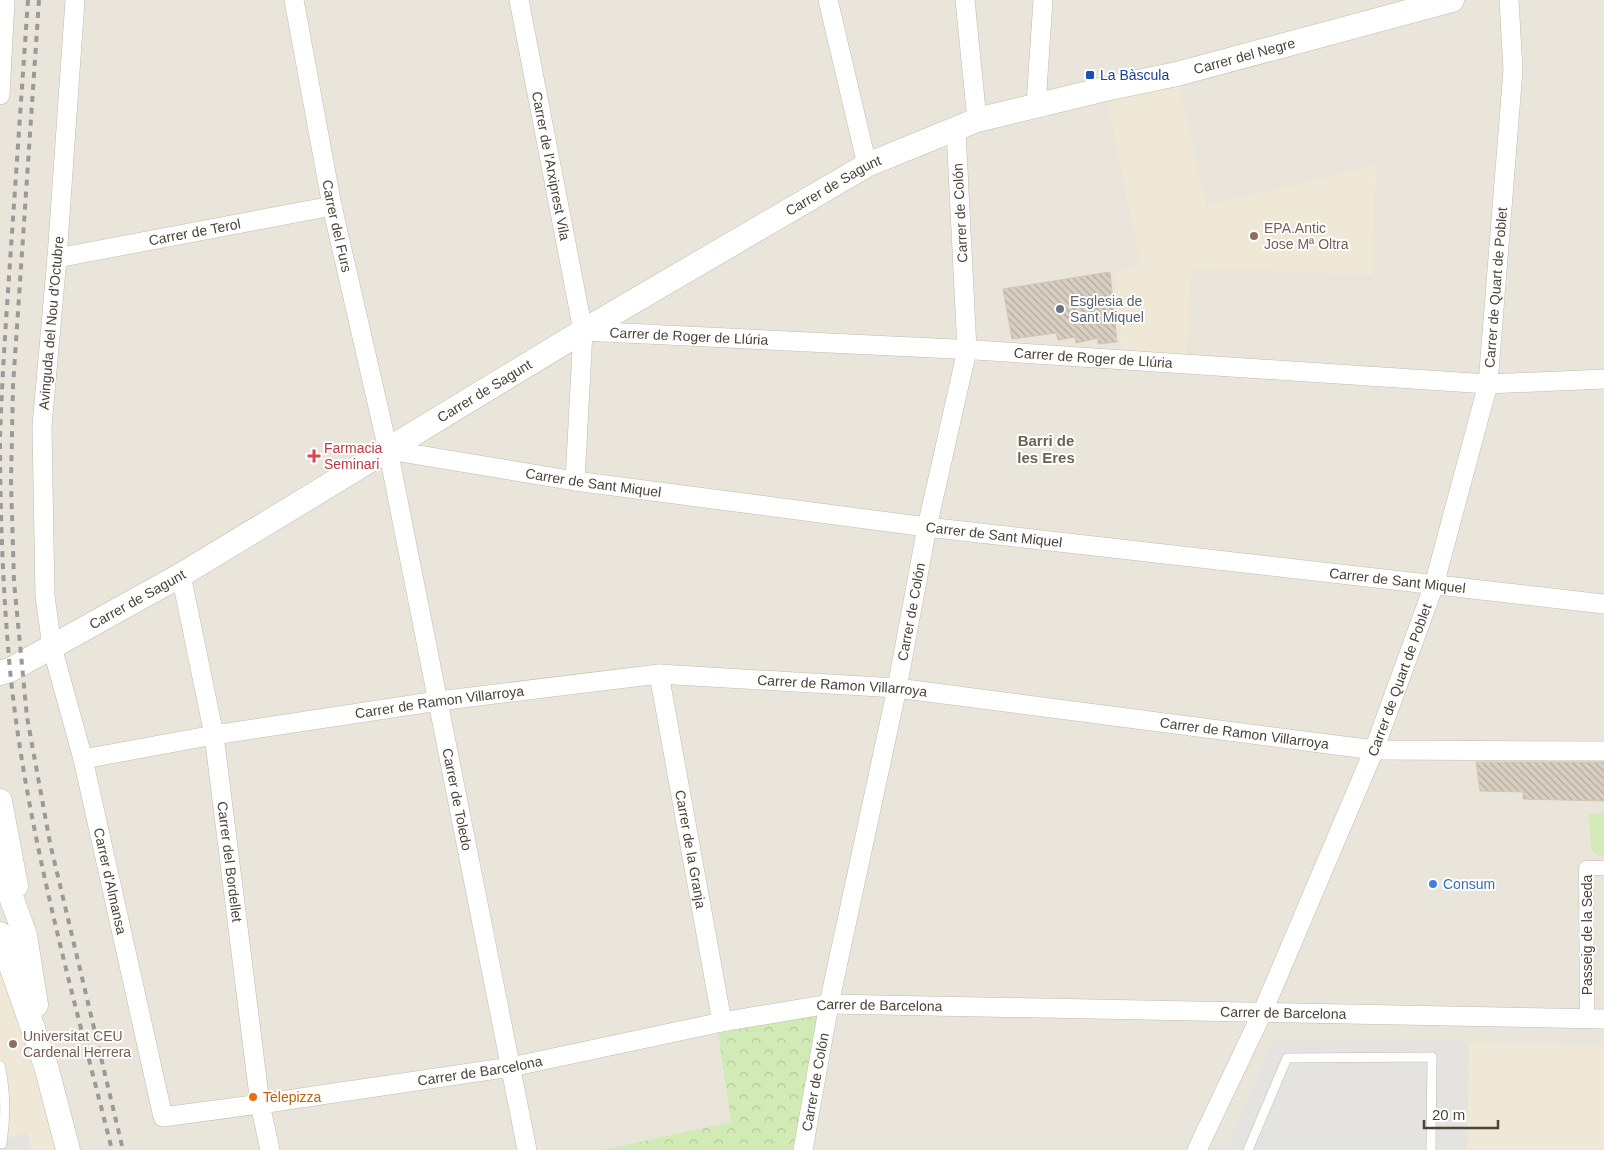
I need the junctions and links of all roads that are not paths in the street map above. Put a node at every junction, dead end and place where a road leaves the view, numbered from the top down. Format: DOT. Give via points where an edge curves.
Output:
graph roads {
  1 [pos="5,0"];
  2 [pos="75,0"];
  3 [pos="294,0"];
  4 [pos="519,0"];
  5 [pos="828,0"];
  6 [pos="965,0"];
  7 [pos="1043,0"];
  8 [pos="1452,0"];
  9 [pos="1509,0"];
  10 [pos="0,95"];
  11 [pos="1036,105"];
  12 [pos="966,125"];
  13 [pos="867,165"];
  14 [pos="332,206"];
  15 [pos="57,258"];
  16 [pos="583,331"];
  17 [pos="967,350"];
  18 [pos="1604,379"];
  19 [pos="1488,384"];
  20 [pos="388,450"];
  21 [pos="575,481"];
  22 [pos="926,527"];
  23 [pos="181,575"];
  24 [pos="1434,585"];
  25 [pos="1604,604"];
  26 [pos="52,647"];
  27 [pos="659,674"];
  28 [pos="3,675"];
  29 [pos="898,688"];
  30 [pos="438,701"];
  31 [pos="214,734"];
  32 [pos="1374,750"];
  33 [pos="1604,750"];
  34 [pos="83,759"];
  35 [pos="0,801"];
  36 [pos="0,867"];
  37 [pos="1604,868"];
  38 [pos="0,934"];
  39 [pos="25,935"];
  40 [pos="829,1004"];
  41 [pos="1263,1011"];
  42 [pos="1596,1019"];
  43 [pos="722,1022"];
  44 [pos="0,1065"];
  45 [pos="46,1066"];
  46 [pos="511,1067"];
  47 [pos="260,1104"];
  48 [pos="163,1117"];
  49 [pos="2,1144"];
  50 [pos="68,1150"];
  51 [pos="270,1150"];
  52 [pos="527,1150"];
  53 [pos="803,1150"];
  54 [pos="1196,1150"];
  55 [pos="1248,1150"];
  56 [pos="1431,1150"];
  1 -- 10 [label="street"];
  2 -- 15 [label="street, Avinguda del Nou d'Octubre"];
  3 -- 14 [label="street, Carrer del Furs"];
  4 -- 16 [label="street, Carrer de l'Arxiprest Vila"];
  5 -- 13 [label="street"];
  6 -- 12 [label="street, Carrer de Colón"];
  7 -- 11 [label="street"];
  8 -- 11 [label="street, Carrer del Negre" via="1177,74"];
  9 -- 19 [label="street, Carrer de Quart de Poblet" via="1513,70"];
  11 -- 12 [label="street, Carrer del Negre"];
  12 -- 13 [label="street, Carrer de Sagunt"];
  12 -- 17 [label="street, Carrer de Colón"];
  13 -- 16 [label="street, Carrer de Sagunt"];
  14 -- 15 [label="street, Carrer de Terol"];
  14 -- 20 [label="street, Carrer del Furs"];
  15 -- 26 [label="street, Avinguda del Nou d'Octubre" via="42,426 45,596"];
  16 -- 17 [label="street, Carrer de Roger de Llúria"];
  16 -- 20 [label="street, Carrer de Sagunt"];
  16 -- 21 [label="street, Carrer de l'Arxiprest Vila"];
  17 -- 19 [label="street, Carrer de Roger de Llúria"];
  17 -- 22 [label="street, Carrer de Colón"];
  18 -- 19 [label="street, Carrer de Roger de Llúria"];
  19 -- 24 [label="street, Carrer de Quart de Poblet"];
  20 -- 21 [label="street, Carrer de Sant Miquel"];
  20 -- 23 [label="street, Carrer de Sagunt"];
  20 -- 30 [label="street, Carrer de Toledo"];
  21 -- 22 [label="street, Carrer de Sant Miquel"];
  22 -- 24 [label="street, Carrer de Sant Miquel"];
  22 -- 29 [label="street, Carrer de Colón"];
  23 -- 26 [label="street, Carrer de Sagunt"];
  23 -- 31 [label="street, Carrer del Bordellet"];
  24 -- 25 [label="street, Carrer de Sant Miquel"];
  24 -- 32 [label="street, Carrer de Quart de Poblet"];
  26 -- 28 [label="street, Carrer de Sagunt"];
  26 -- 34 [label="street, Carrer d'Almansa"];
  27 -- 29 [label="street, Carrer de Ramon Villarroya"];
  27 -- 30 [label="street, Carrer de Ramon Villarroya"];
  27 -- 43 [label="street, Carrer de la Granja"];
  29 -- 32 [label="street, Carrer de Ramon Villarroya"];
  29 -- 40 [label="street, Carrer de Colón"];
  30 -- 31 [label="street, Carrer de Ramon Villarroya"];
  30 -- 46 [label="street, Carrer de Toledo"];
  31 -- 34 [label="street, Carrer de Ramon Villarroya"];
  31 -- 47 [label="street, Carrer del Bordellet"];
  32 -- 33 [label="street, Carrer de Ramon Villarroya"];
  32 -- 41 [label="street, Carrer de Quart de Poblet"];
  34 -- 48 [label="street, Carrer d'Almansa"];
  35 -- 39 [label="street"];
  36 -- 39 [label="street"];
  37 -- 42 [label="street, Passeig de la Seda" via="1586,868"];
  38 -- 45 [label="street"];
  39 -- 45 [label="street"];
  40 -- 41 [label="street, Carrer de Barcelona"];
  40 -- 43 [label="street, Carrer de Barcelona"];
  40 -- 53 [label="street, Carrer de Colón"];
  41 -- 42 [label="street, Carrer de Barcelona"];
  41 -- 54 [label="street, Carrer de Quart de Poblet"];
  43 -- 46 [label="street, Carrer de Barcelona"];
  44 -- 49 [label="lane" via="5,1118"];
  45 -- 50 [label="street"];
  46 -- 47 [label="street, Carrer de Barcelona"];
  46 -- 52 [label="street, Carrer de Toledo"];
  47 -- 48 [label="street, Carrer de Barcelona"];
  47 -- 51 [label="street, Carrer del Bordellet"];
  55 -- 56 [label="lane" via="1287,1058 1432,1057"];
}
